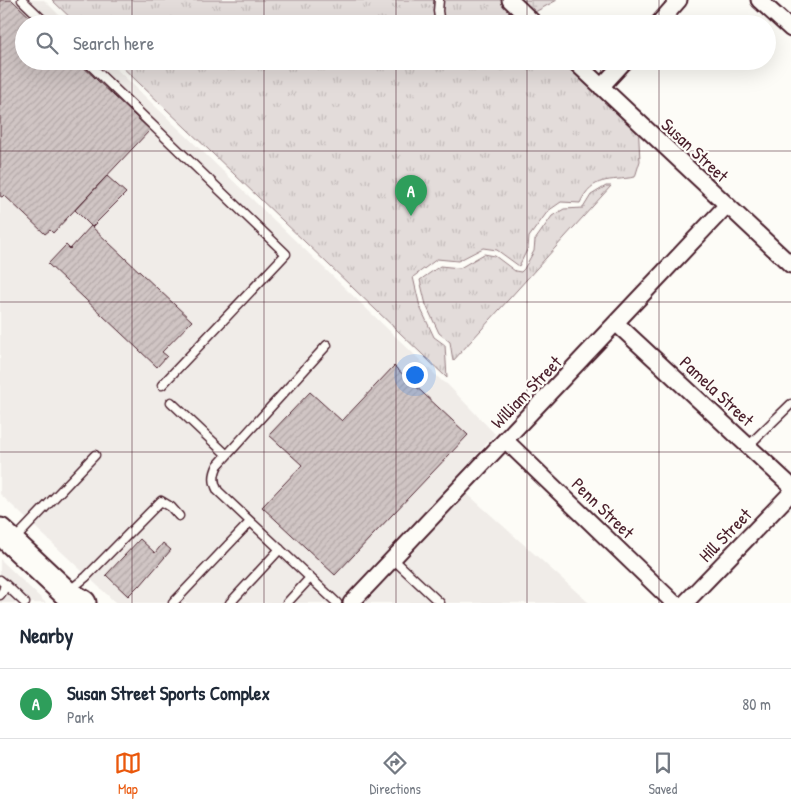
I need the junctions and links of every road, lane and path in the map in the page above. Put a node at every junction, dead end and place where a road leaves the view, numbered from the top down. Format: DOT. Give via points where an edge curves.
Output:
graph roads {
  1 [pos="22,0"];
  2 [pos="439,0"];
  3 [pos="510,0"];
  4 [pos="679,0"];
  5 [pos="759,0"];
  6 [pos="38,15"];
  7 [pos="439,15"];
  8 [pos="525,15"];
  9 [pos="666,15"];
  10 [pos="776,15"];
  11 [pos="776,15"];
  12 [pos="791,29"];
  13 [pos="95,70"];
  14 [pos="583,70"];
  15 [pos="617,70"];
  16 [pos="601,87"];
  17 [pos="727,205"];
  18 [pos="791,265"];
  19 [pos="617,324"];
  20 [pos="327,345"];
  21 [pos="162,385"];
  22 [pos="171,402"];
  23 [pos="791,404"];
  24 [pos="505,440"];
  25 [pos="748,446"];
  26 [pos="95,455"];
  27 [pos="227,455"];
  28 [pos="791,486"];
  29 [pos="791,493"];
  30 [pos="179,516"];
  31 [pos="250,522"];
  32 [pos="5,539"];
  33 [pos="280,549"];
  34 [pos="392,558"];
  35 [pos="310,578"];
  36 [pos="2,582"];
  37 [pos="0,595"];
  38 [pos="73,600"];
  39 [pos="25,603"];
  40 [pos="173,603"];
  41 [pos="230,603"];
  42 [pos="287,603"];
  43 [pos="337,603"];
  44 [pos="351,603"];
  45 [pos="440,603"];
  46 [pos="674,603"];
  47 [pos="685,603"];
  1 -- 6 [label="lane"];
  2 -- 7 [label="lane"];
  3 -- 8 [label="street"];
  4 -- 9 [label="street"];
  5 -- 10 [label="street"];
  11 -- 12 [label="street"];
  13 -- 21 [label="lane" via="286,254"];
  14 -- 16 [label="street, Susan Street"];
  15 -- 16 [label="street"];
  16 -- 17 [label="street, Susan Street"];
  17 -- 18 [label="street, Susan Street"];
  17 -- 19 [label="street, William Street"];
  19 -- 24 [label="street, William Street"];
  19 -- 25 [label="street, Pamela Street"];
  20 -- 27 [label="lane"];
  22 -- 27 [label="lane"];
  23 -- 25 [label="lane"];
  24 -- 34 [label="street, William Street"];
  24 -- 46 [label="street, Penn Street"];
  25 -- 28 [label="street, Pamela Street"];
  26 -- 32 [label="lane"];
  27 -- 31 [label="lane" via="215,471 214,484 218,492"];
  29 -- 47 [label="street, Hill Street"];
  30 -- 38 [label="lane" via="161,501 86,577"];
  31 -- 33 [label="lane"];
  31 -- 40 [label="lane"];
  32 -- 38 [label="highway"];
  33 -- 35 [label="lane"];
  33 -- 41 [label="lane"];
  34 -- 44 [label="street, William Street"];
  34 -- 45 [label="lane"];
  35 -- 42 [label="lane"];
  35 -- 43 [label="lane"];
  36 -- 37 [label="lane"];
  36 -- 39 [label="lane"];
}
